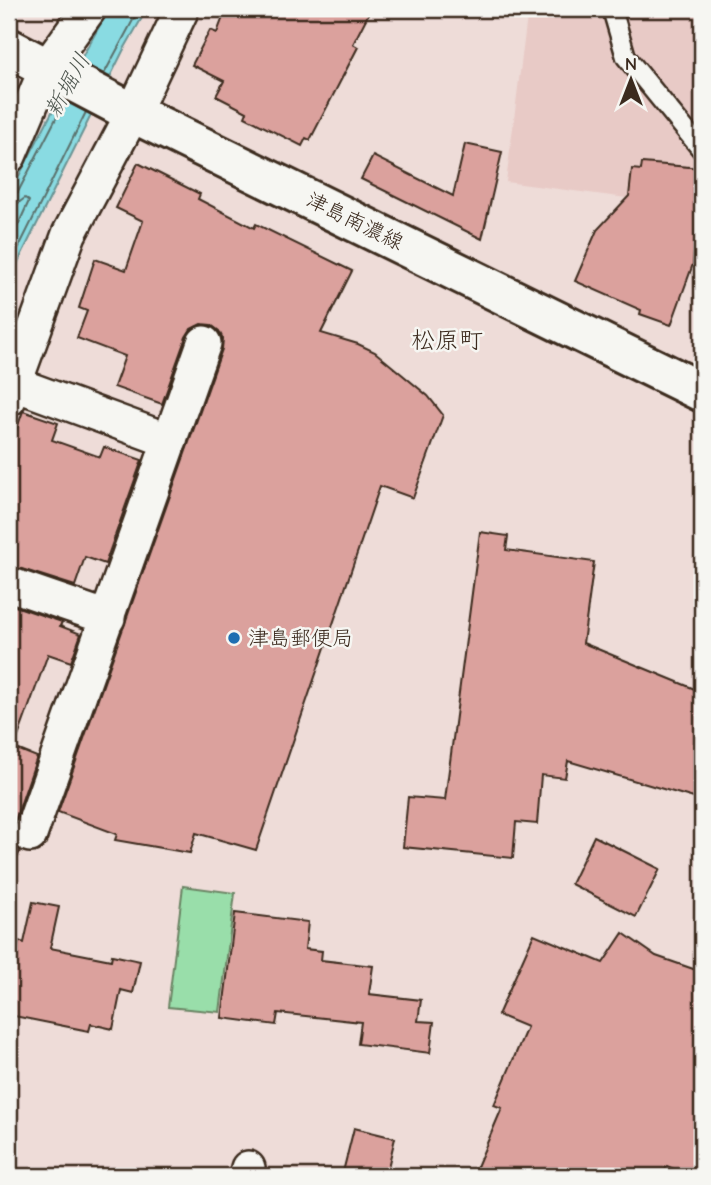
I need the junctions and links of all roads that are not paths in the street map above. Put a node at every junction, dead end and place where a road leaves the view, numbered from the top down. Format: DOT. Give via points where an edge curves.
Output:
graph roads {
  1 [pos="89,9"];
  2 [pos="182,9"];
  3 [pos="612,9"];
  4 [pos="9,48"];
  5 [pos="55,72"];
  6 [pos="123,107"];
  7 [pos="702,150"];
  8 [pos="9,156"];
  9 [pos="204,343"];
  10 [pos="702,389"];
  11 [pos="12,392"];
  12 [pos="170,441"];
  13 [pos="9,584"];
  14 [pos="108,618"];
  15 [pos="30,835"];
  1 -- 5 [label="street"];
  2 -- 6 [label="street"];
  3 -- 7 [label="lane" via="626,57"];
  4 -- 5 [label="main road, 津島南濃線"];
  5 -- 6 [label="main road, 津島南濃線"];
  5 -- 8 [label="street"];
  6 -- 10 [label="main road, 津島南濃線"];
  6 -- 11 [label="street" via="69,234"];
  9 -- 12 [label="street"];
  11 -- 12 [label="street"];
  12 -- 14 [label="street"];
  13 -- 14 [label="street"];
  14 -- 15 [label="street"];
}
